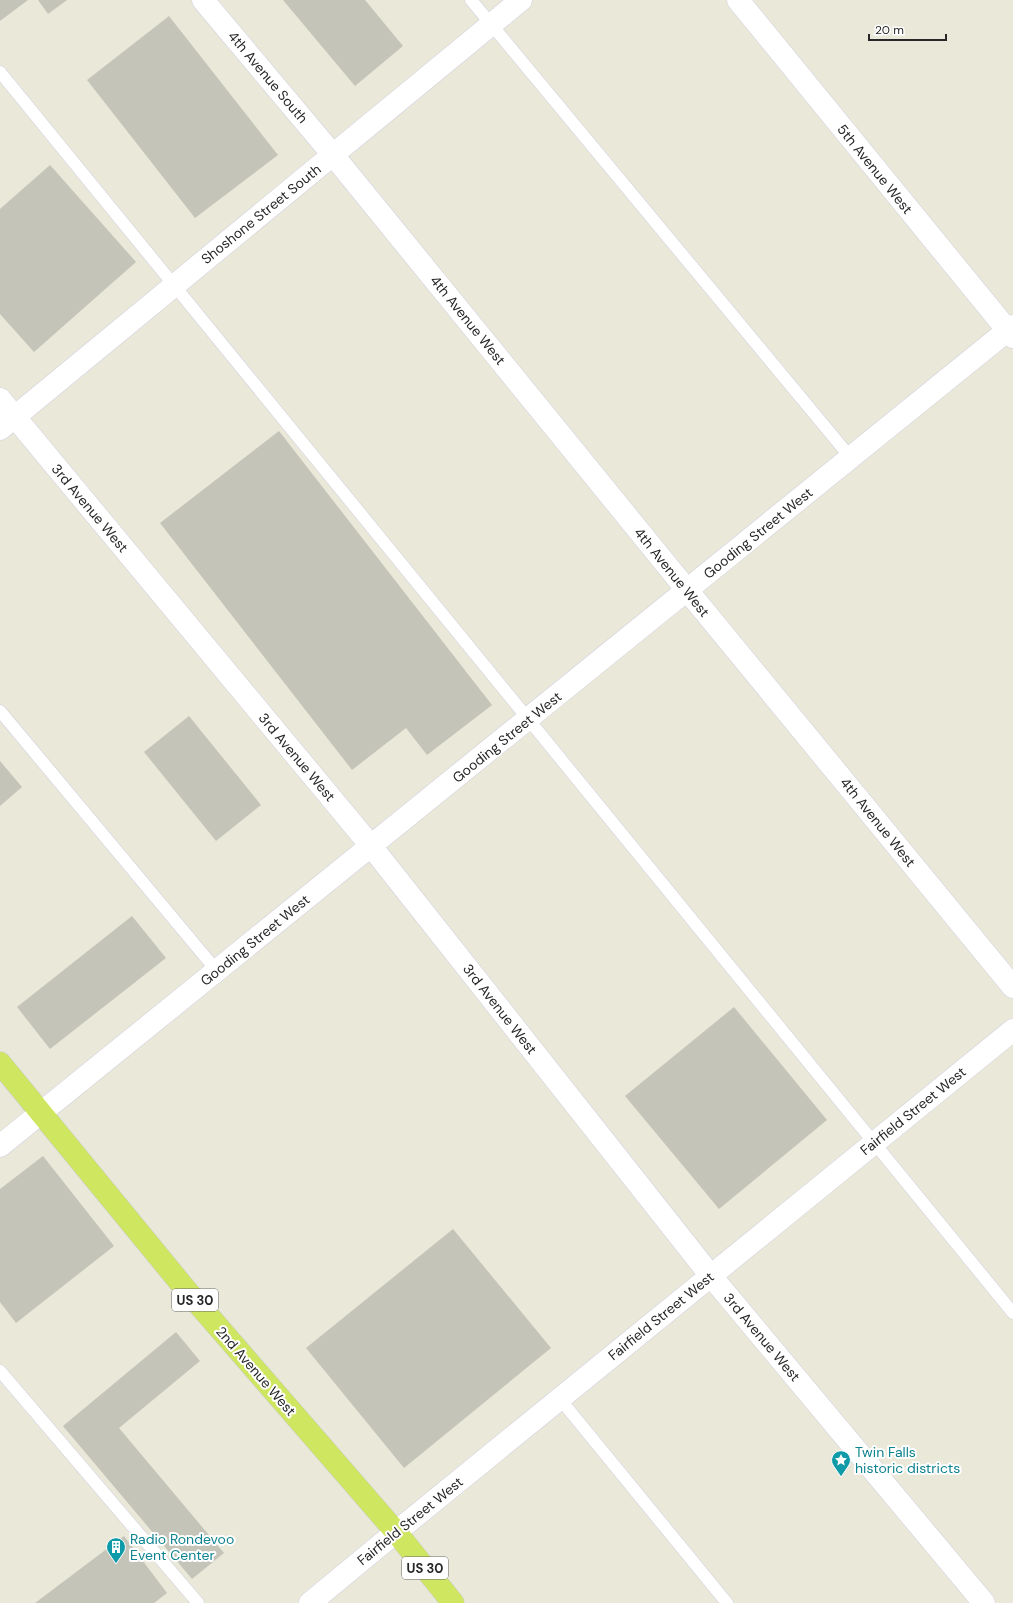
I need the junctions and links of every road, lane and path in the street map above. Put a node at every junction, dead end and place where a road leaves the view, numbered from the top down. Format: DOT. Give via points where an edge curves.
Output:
graph roads {
  1 [pos="203,0"];
  2 [pos="471,0"];
  3 [pos="521,0"];
  4 [pos="738,0"];
  5 [pos="492,24"];
  6 [pos="0,72"];
  7 [pos="334,155"];
  8 [pos="174,285"];
  9 [pos="1011,331"];
  10 [pos="0,399"];
  11 [pos="7,423"];
  12 [pos="851,458"];
  13 [pos="687,590"];
  14 [pos="0,711"];
  15 [pos="528,719"];
  16 [pos="371,846"];
  17 [pos="217,971"];
  18 [pos="1013,987"];
  19 [pos="1013,1030"];
  20 [pos="0,1063"];
  21 [pos="40,1114"];
  22 [pos="874,1143"];
  23 [pos="0,1146"];
  24 [pos="711,1276"];
  25 [pos="1013,1313"];
  26 [pos="0,1371"];
  27 [pos="560,1399"];
  28 [pos="396,1532"];
  29 [pos="198,1603"];
  30 [pos="310,1603"];
  31 [pos="453,1603"];
  32 [pos="727,1603"];
  33 [pos="984,1603"];
  1 -- 7 [label="street, 4th Avenue South"];
  2 -- 5 [label="lane"];
  3 -- 5 [label="street, Shoshone Street South"];
  4 -- 9 [label="street, 5th Avenue West"];
  5 -- 7 [label="street, Shoshone Street South"];
  5 -- 12 [label="lane"];
  6 -- 8 [label="lane"];
  7 -- 8 [label="street, Shoshone Street South"];
  7 -- 13 [label="street, 4th Avenue West"];
  8 -- 11 [label="street, Shoshone Street South"];
  8 -- 15 [label="lane"];
  9 -- 12 [label="street, Gooding Street West"];
  10 -- 11 [label="street, 3rd Avenue West"];
  11 -- 16 [label="street, 3rd Avenue West"];
  12 -- 13 [label="street, Gooding Street West"];
  13 -- 15 [label="street, Gooding Street West"];
  13 -- 18 [label="street, 4th Avenue West"];
  14 -- 17 [label="lane"];
  15 -- 16 [label="street, Gooding Street West"];
  15 -- 22 [label="lane"];
  16 -- 17 [label="street, Gooding Street West"];
  16 -- 24 [label="street, 3rd Avenue West"];
  17 -- 21 [label="street, Gooding Street West"];
  19 -- 22 [label="street, Fairfield Street West"];
  20 -- 21 [label="main road, 2nd Avenue West / US 30"];
  21 -- 23 [label="street, Gooding Street West"];
  21 -- 28 [label="main road, 2nd Avenue West / US 30" via="187,1291"];
  22 -- 24 [label="street, Fairfield Street West"];
  22 -- 25 [label="lane"];
  24 -- 27 [label="street, Fairfield Street West"];
  24 -- 33 [label="street, 3rd Avenue West"];
  26 -- 29 [label="lane"];
  27 -- 28 [label="street, Fairfield Street West"];
  27 -- 32 [label="lane"];
  28 -- 30 [label="street, Fairfield Street West"];
  28 -- 31 [label="main road, 2nd Avenue West / US 30"];
}
